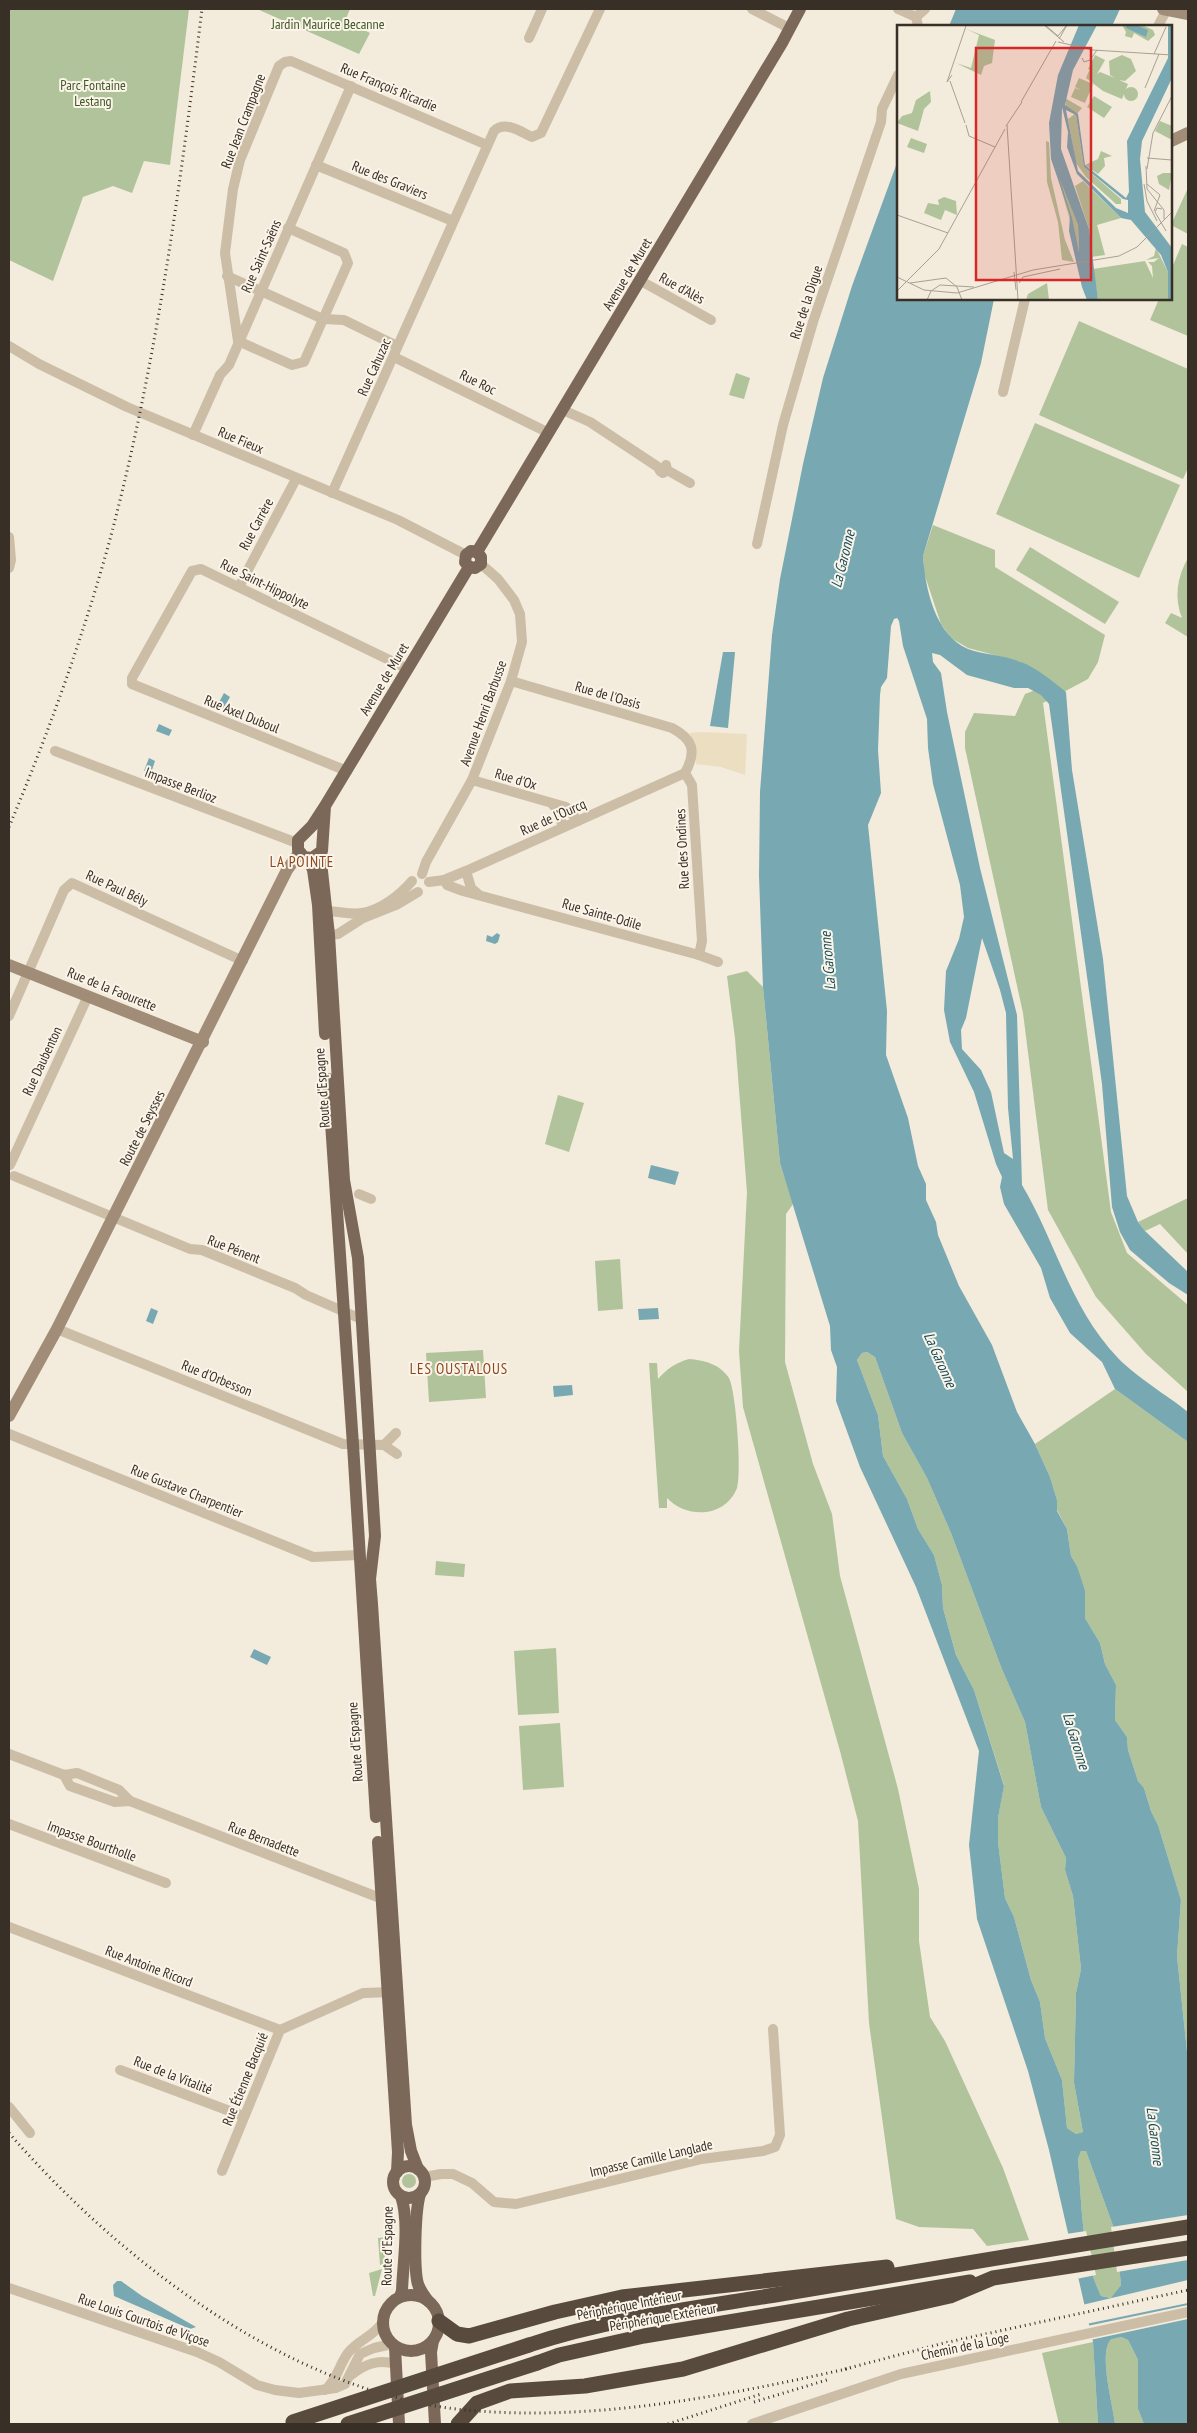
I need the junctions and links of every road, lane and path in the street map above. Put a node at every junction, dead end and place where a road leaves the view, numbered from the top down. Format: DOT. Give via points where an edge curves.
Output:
graph roads {
  1 [pos="542,9"];
  2 [pos="600,9"];
  3 [pos="752,9"];
  4 [pos="800,9"];
  5 [pos="898,9"];
  6 [pos="925,9"];
  7 [pos="1163,9"];
  8 [pos="1168,9"];
  9 [pos="1188,14"];
  10 [pos="917,22"];
  11 [pos="1159,25"];
  12 [pos="789,28"];
  13 [pos="529,38"];
  14 [pos="279,66"];
  15 [pos="897,78"];
  16 [pos="351,86"];
  17 [pos="1188,133"];
  18 [pos="1172,141"];
  19 [pos="487,145"];
  20 [pos="316,166"];
  21 [pos="453,221"];
  22 [pos="288,228"];
  23 [pos="227,276"];
  24 [pos="640,281"];
  25 [pos="260,291"];
  26 [pos="1025,300"];
  27 [pos="323,320"];
  28 [pos="711,320"];
  29 [pos="238,341"];
  30 [pos="9,346"];
  31 [pos="396,352"];
  32 [pos="1003,392"];
  33 [pos="568,412"];
  34 [pos="549,433"];
  35 [pos="193,435"];
  36 [pos="296,479"];
  37 [pos="690,482"];
  38 [pos="332,493"];
  39 [pos="10,542"];
  40 [pos="757,544"];
  41 [pos="473,560"];
  42 [pos="9,568"];
  43 [pos="241,583"];
  44 [pos="408,669"];
  45 [pos="132,678"];
  46 [pos="511,681"];
  47 [pos="690,745"];
  48 [pos="55,751"];
  49 [pos="347,771"];
  50 [pos="686,773"];
  51 [pos="472,780"];
  52 [pos="553,804"];
  53 [pos="325,806"];
  54 [pos="578,821"];
  55 [pos="563,827"];
  56 [pos="307,832"];
  57 [pos="322,840"];
  58 [pos="301,851"];
  59 [pos="320,853"];
  60 [pos="466,871"];
  61 [pos="426,878"];
  62 [pos="444,880"];
  63 [pos="412,881"];
  64 [pos="418,892"];
  65 [pos="478,894"];
  66 [pos="322,913"];
  67 [pos="324,933"];
  68 [pos="699,954"];
  69 [pos="243,961"];
  70 [pos="718,962"];
  71 [pos="9,965"];
  72 [pos="29,973"];
  73 [pos="88,996"];
  74 [pos="9,1016"];
  75 [pos="203,1042"];
  76 [pos="9,1165"];
  77 [pos="11,1179"];
  78 [pos="359,1194"];
  79 [pos="372,1199"];
  80 [pos="114,1217"];
  81 [pos="343,1310"];
  82 [pos="361,1319"];
  83 [pos="57,1329"];
  84 [pos="9,1416"];
  85 [pos="396,1433"];
  86 [pos="9,1434"];
  87 [pos="384,1444"];
  88 [pos="354,1445"];
  89 [pos="369,1445"];
  90 [pos="398,1454"];
  91 [pos="359,1555"];
  92 [pos="9,1754"];
  93 [pos="9,1824"];
  94 [pos="166,1883"];
  95 [pos="385,1898"];
  96 [pos="9,1927"];
  97 [pos="391,1992"];
  98 [pos="773,2029"];
  99 [pos="280,2030"];
  100 [pos="120,2070"];
  101 [pos="9,2107"];
  102 [pos="243,2116"];
  103 [pos="30,2133"];
  104 [pos="222,2171"];
  105 [pos="397,2172"];
  106 [pos="421,2173"];
  107 [pos="420,2194"];
  108 [pos="401,2196"];
  109 [pos="1188,2227"];
  110 [pos="1188,2248"];
  111 [pos="936,2266"];
  112 [pos="993,2278"];
  113 [pos="9,2288"];
  114 [pos="400,2298"];
  115 [pos="428,2301"];
  116 [pos="1188,2312"];
  117 [pos="439,2321"];
  118 [pos="383,2322"];
  119 [pos="432,2341"];
  120 [pos="393,2346"];
  121 [pos="396,2364"];
  122 [pos="351,2375"];
  123 [pos="324,2390"];
  124 [pos="290,2423"];
  125 [pos="348,2424"];
  126 [pos="399,2424"];
  127 [pos="435,2424"];
  128 [pos="458,2424"];
  129 [pos="752,2424"];
  1 -- 13 [label="street"];
  2 -- 19 [label="street, Rue Cahuzac" via="541,133 532,137 503,126 494,131"];
  3 -- 12 [label="street"];
  4 -- 12 [label="main road, Avenue de Muret"];
  5 -- 10 [label="street"];
  6 -- 10 [label="street"];
  7 -- 9 [label="main road, bridge"];
  8 -- 11 [label="street"];
  12 -- 24 [label="main road, Avenue de Muret"];
  14 -- 16 [label="street, Rue François Ricardie" via="292,61"];
  14 -- 23 [label="street, Rue Jean Crampagne" via="240,160 225,253"];
  15 -- 40 [label="street, Rue de la Digue" via="882,109 881,122 813,322 783,425"];
  16 -- 19 [label="street, Rue François Ricardie"];
  16 -- 20 [label="street, Rue Saint-Saëns"];
  17 -- 18 [label="main road"];
  19 -- 21 [label="street, Rue Cahuzac"];
  20 -- 21 [label="street, Rue des Graviers"];
  20 -- 22 [label="street, Rue Saint-Saëns"];
  21 -- 31 [label="street, Rue Cahuzac"];
  22 -- 25 [label="street, Rue Saint-Saëns"];
  22 -- 27 [label="street" via="344,253 348,263"];
  23 -- 25 [label="street"];
  23 -- 29 [label="street, Rue Jean Crampagne"];
  24 -- 28 [label="street, Rue d'Alès"];
  24 -- 33 [label="main road, Avenue de Muret"];
  25 -- 27 [label="street"];
  25 -- 29 [label="street, Rue Saint-Saëns"];
  26 -- 32 [label="street"];
  27 -- 29 [label="street" via="304,362 298,365 292,366"];
  27 -- 31 [label="street, Rue Roc" via="344,320"];
  29 -- 35 [label="street, Rue Saint-Saëns"];
  30 -- 35 [label="street, Rue Fieux" via="114,401"];
  31 -- 34 [label="street, Rue Roc"];
  31 -- 38 [label="street, Rue Cahuzac"];
  33 -- 34 [label="main road, Avenue de Muret"];
  33 -- 37 [label="street" via="663,473 667,470"];
  34 -- 41 [label="main road, Avenue de Muret"];
  35 -- 36 [label="street, Rue Fieux"];
  36 -- 38 [label="street, Rue Fieux"];
  36 -- 43 [label="street, Rue Carrère"];
  38 -- 41 [label="street, Rue Fieux" via="398,520"];
  39 -- 42 [label="street"];
  41 -- 44 [label="main road, Avenue de Muret"];
  41 -- 46 [label="street, Avenue Henri Barbusse" via="498,579 520,614 522,642"];
  44 -- 45 [label="street, Rue Saint-Hippolyte" via="201,569 192,571"];
  44 -- 49 [label="main road, Avenue de Muret"];
  45 -- 49 [label="street, Rue Axel Duboul" via="132,684 138,688"];
  46 -- 47 [label="street, Rue de l'Oasis" via="672,728 685,735"];
  46 -- 51 [label="street, Avenue Henri Barbusse"];
  47 -- 50 [label="street, Rue des Ondines" via="692,762"];
  48 -- 58 [label="street, Impasse Berlioz"];
  49 -- 53 [label="main road, Avenue de Muret"];
  50 -- 54 [label="street, Rue de l'Ourcq"];
  50 -- 68 [label="street, Rue des Ondines" via="692,785 702,941"];
  51 -- 52 [label="street, Rue d'Ox"];
  51 -- 61 [label="street, Avenue Henri Barbusse" via="426,862"];
  52 -- 54 [label="street, Rue d'Ox" via="566,807"];
  52 -- 55 [label="street"];
  53 -- 56 [label="main road, Avenue de Muret"];
  53 -- 57 [label="main road, Avenue de Muret"];
  54 -- 55 [label="street, Rue de l'Ourcq"];
  55 -- 60 [label="street, Rue de l'Ourcq"];
  56 -- 57 [label="main road" via="316,833"];
  56 -- 58 [label="main road" via="300,836"];
  57 -- 59 [label="main road"];
  58 -- 59 [label="main road"];
  58 -- 66 [label="main road, Route d'Espagne" via="313,870"];
  58 -- 69 [label="main road, Route de Seysses" via="287,870"];
  59 -- 66 [label="main road, Route d'Espagne"];
  60 -- 62 [label="street, Rue de l'Ourcq"];
  60 -- 65 [label="street" via="471,888"];
  61 -- 62 [label="street, Rue de l'Ourcq"];
  61 -- 63 [label="street" via="415,876"];
  61 -- 64 [label="street" via="426,890"];
  62 -- 65 [label="street, Rue Sainte-Odile" via="447,885"];
  63 -- 64 [label="street"];
  63 -- 66 [label="street" via="374,909 362,913"];
  64 -- 67 [label="street" via="363,918 338,934"];
  65 -- 68 [label="street, Rue Sainte-Odile"];
  66 -- 67 [label="main road, Route d'Espagne"];
  67 -- 81 [label="main road, Route d'Espagne"];
  67 -- 82 [label="main road, Route d'Espagne" via="344,1180 358,1258"];
  68 -- 70 [label="street, Rue Sainte-Odile"];
  69 -- 72 [label="street, Rue Paul Bély" via="72,883 64,890"];
  69 -- 75 [label="main road, Route de Seysses"];
  71 -- 72 [label="main road, Rue de la Faourette"];
  72 -- 73 [label="main road, Rue de la Faourette"];
  72 -- 74 [label="street"];
  73 -- 75 [label="main road, Rue de la Faourette"];
  73 -- 76 [label="street, Rue Daubenton"];
  75 -- 80 [label="main road, Route de Seysses"];
  76 -- 77 [label="street" via="14,1170"];
  77 -- 80 [label="street, Rue Pénent"];
  78 -- 79 [label="street"];
  80 -- 81 [label="street, Rue Pénent" via="190,1249 202,1250"];
  80 -- 83 [label="main road, Route de Seysses"];
  81 -- 82 [label="street"];
  81 -- 88 [label="main road, Route d'Espagne"];
  82 -- 89 [label="main road, Route d'Espagne"];
  83 -- 84 [label="main road, Route de Seysses"];
  83 -- 88 [label="street, Rue d'Orbesson" via="343,1444"];
  85 -- 87 [label="street"];
  86 -- 91 [label="street, Rue Gustave Charpentier" via="313,1557"];
  87 -- 89 [label="street"];
  87 -- 90 [label="street"];
  88 -- 89 [label="street, Rue d'Orbesson"];
  88 -- 91 [label="main road, Route d'Espagne"];
  89 -- 95 [label="main road, Route d'Espagne" via="375,1536 370,1578"];
  91 -- 95 [label="main road, Route d'Espagne"];
  92 -- 95 [label="street, Rue Bernadette" via="64,1775 77,1773 119,1790 130,1801"];
  93 -- 94 [label="street, Impasse Bourtholle"];
  95 -- 97 [label="main road, Route d'Espagne"];
  96 -- 99 [label="street, Rue Antoine Ricord"];
  97 -- 99 [label="street, Rue Étienne Bacquié" via="363,1993"];
  97 -- 105 [label="main road, Route d'Espagne"];
  97 -- 106 [label="main road, Route d'Espagne" via="406,2125 411,2151"];
  98 -- 106 [label="street, Impasse Camille Langlade" via="780,2135 776,2148 702,2160 516,2204 494,2202 472,2183 453,2174"];
  99 -- 102 [label="street, Rue Étienne Bacquié"];
  100 -- 102 [label="street, Rue de la Vitalité"];
  101 -- 103 [label="street"];
  102 -- 104 [label="street, Rue Étienne Bacquié"];
  105 -- 106 [label="main road" via="407,2166"];
  105 -- 108 [label="main road" via="393,2185"];
  106 -- 107 [label="main road" via="425,2183"];
  107 -- 108 [label="main road" via="411,2198"];
  107 -- 115 [label="main road, Route d'Espagne" via="416,2207 416,2279"];
  108 -- 114 [label="main road, Route d'Espagne" via="404,2225"];
  109 -- 111 [label="highway, Périphérique Intérieur"];
  110 -- 112 [label="highway"];
  111 -- 117 [label="highway" via="881,2267 631,2296 583,2305 469,2336 457,2334"];
  111 -- 124 [label="highway, Périphérique Intérieur, bridge" via="615,2323 552,2338"];
  112 -- 125 [label="highway, Périphérique Extérieur, bridge" via="644,2336 559,2355"];
  112 -- 128 [label="highway" via="950,2296 848,2319 683,2369 585,2386 510,2391 478,2403"];
  113 -- 123 [label="street, Rue Louis Courtois de Viçose" via="197,2352 257,2385 299,2393"];
  114 -- 115 [label="main road" via="417,2296"];
  114 -- 118 [label="main road" via="387,2308"];
  115 -- 117 [label="main road" via="436,2310"];
  116 -- 129 [label="street, Chemin de la Loge" via="914,2371"];
  117 -- 119 [label="main road"];
  118 -- 120 [label="main road" via="385,2334"];
  118 -- 123 [label="street" via="370,2337 349,2351 332,2384"];
  119 -- 120 [label="main road" via="421,2350 414,2351"];
  119 -- 127 [label="main road"];
  120 -- 121 [label="main road"];
  120 -- 122 [label="street" via="360,2354"];
  121 -- 122 [label="street, Rue Louis Courtois de Viçose" via="377,2361"];
  121 -- 126 [label="main road"];
  122 -- 123 [label="street, Rue Louis Courtois de Viçose" via="345,2384"];
}
